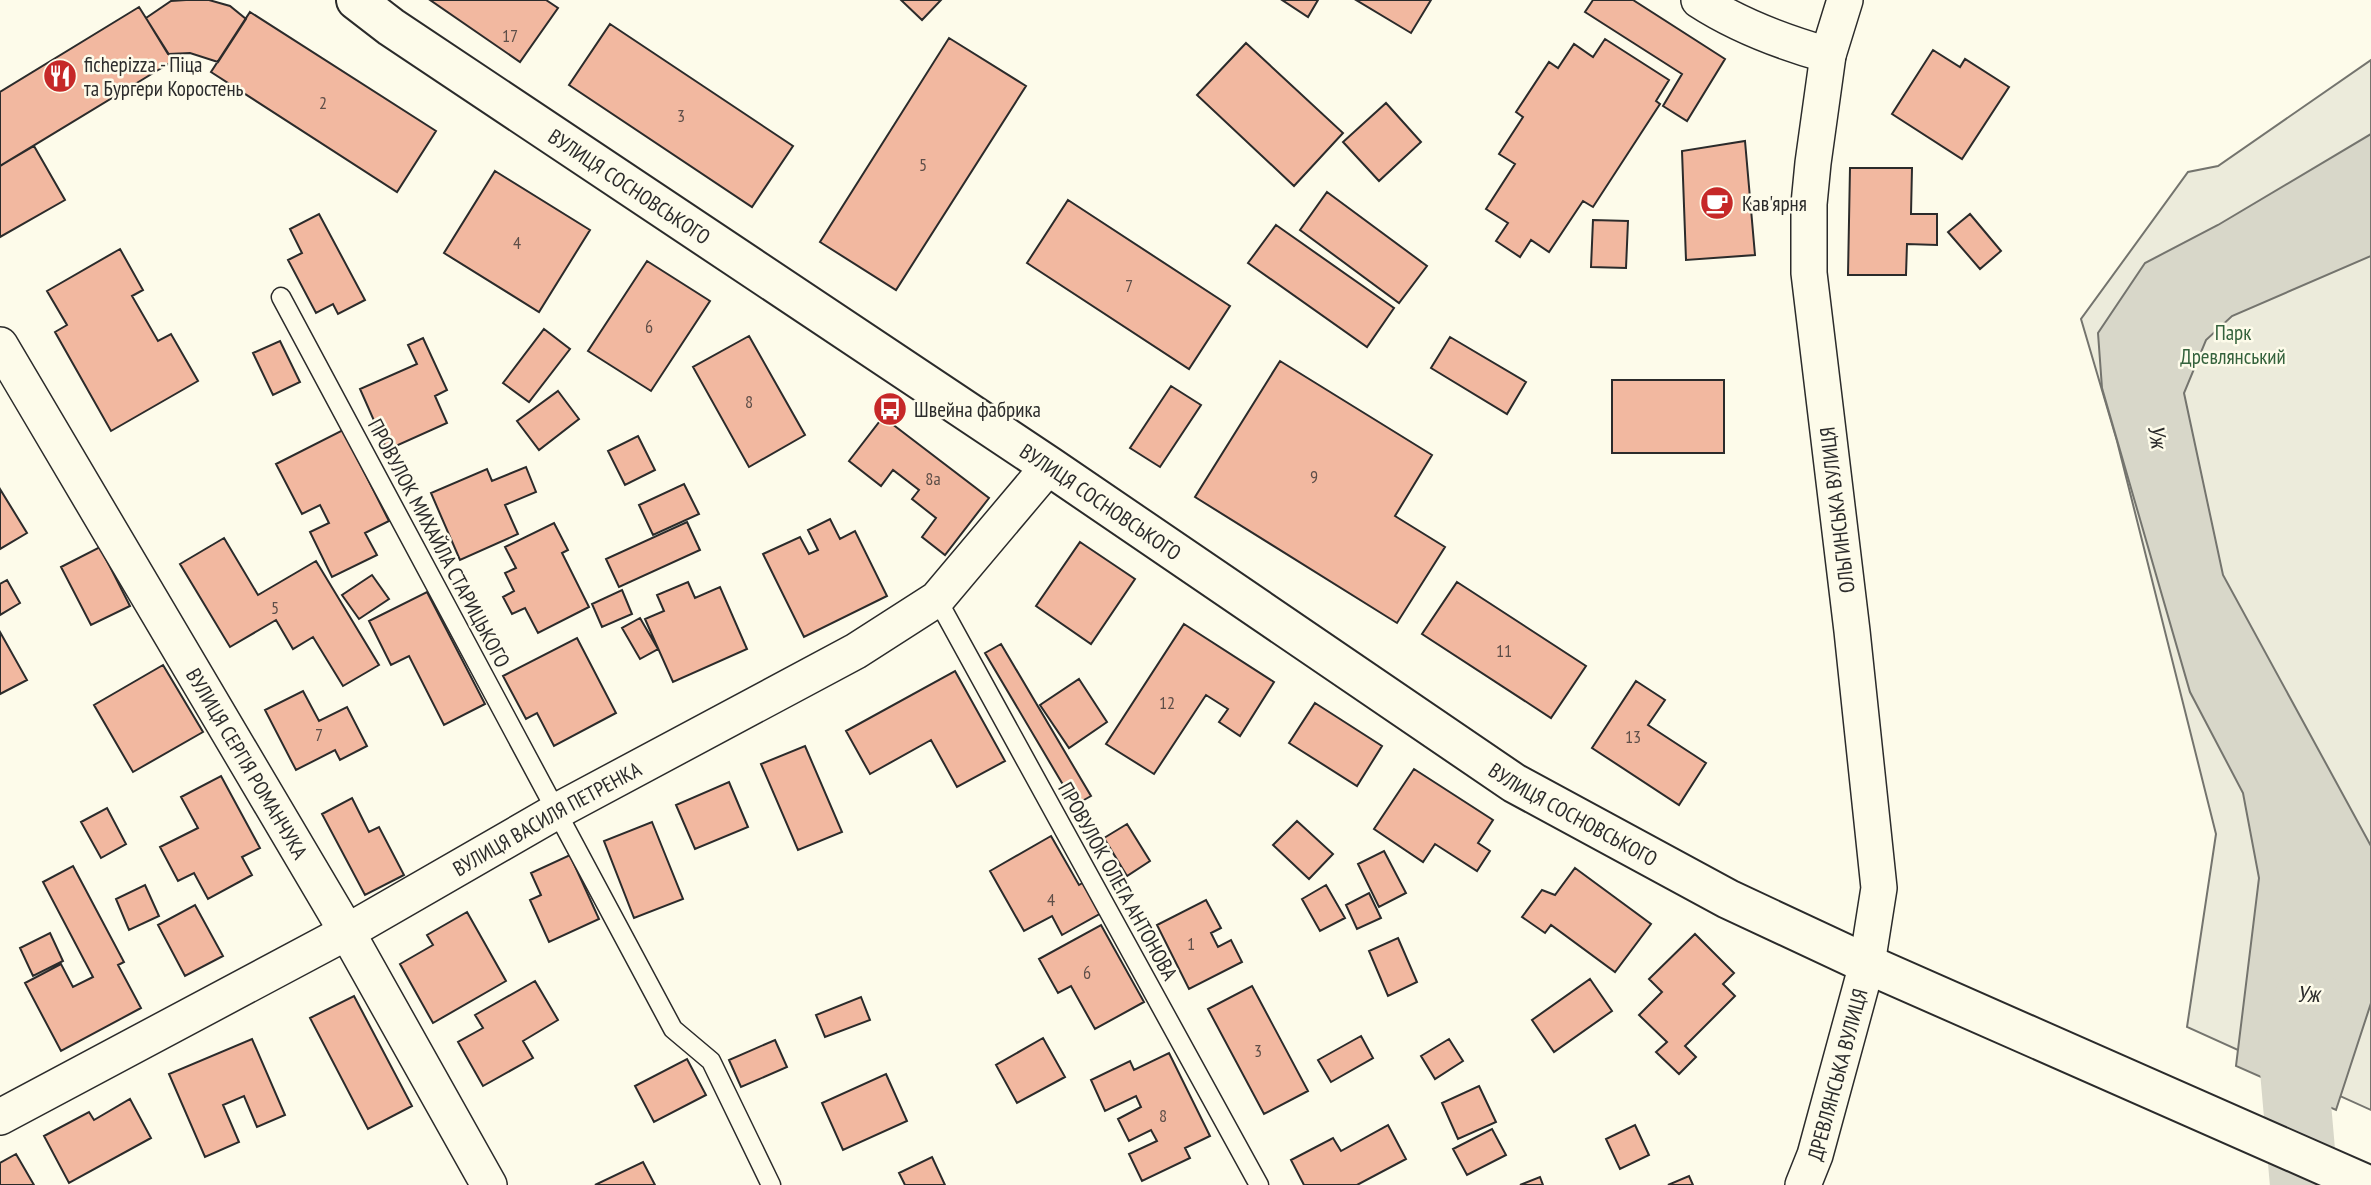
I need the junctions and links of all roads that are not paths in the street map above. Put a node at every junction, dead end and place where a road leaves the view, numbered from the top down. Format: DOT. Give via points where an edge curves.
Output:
graph roads {
  1 [pos="356,0"];
  2 [pos="1699,0"];
  3 [pos="1845,0"];
  4 [pos="1828,55"];
  5 [pos="281,297"];
  6 [pos="0,345"];
  7 [pos="1049,466"];
  8 [pos="937,599"];
  9 [pos="557,811"];
  10 [pos="347,932"];
  11 [pos="1867,964"];
  12 [pos="0,1117"];
  13 [pos="489,1185"];
  14 [pos="771,1185"];
  15 [pos="1259,1185"];
  16 [pos="1803,1185"];
  17 [pos="2368,1185"];
  1 -- 7 [label="street, ВУЛИЦЯ СОСНОВСЬКОГО"];
  2 -- 4 [label="street" via="1778,41"];
  3 -- 4 [label="street, ОЛЬГИНСЬКА ВУЛИЦЯ"];
  4 -- 11 [label="street, ОЛЬГИНСЬКА ВУЛИЦЯ" via="1809,204 1810,273 1879,888"];
  5 -- 9 [label="lane, ПРОВУЛОК МИХАЙЛА СТАРИЦЬКОГО"];
  6 -- 10 [label="street, ВУЛИЦЯ СЕРГІЯ РОМАНЧУКА"];
  7 -- 8 [label="street, ВУЛИЦЯ ВАСИЛЯ ПЕТРЕНКА"];
  7 -- 11 [label="street, ВУЛИЦЯ СОСНОВСЬКОГО" via="1514,783 1728,898"];
  8 -- 9 [label="street, ВУЛИЦЯ ВАСИЛЯ ПЕТРЕНКА" via="856,651"];
  8 -- 15 [label="lane, ПРОВУЛОК ОЛЕГА АНТОНОВА"];
  9 -- 10 [label="street, ВУЛИЦЯ ВАСИЛЯ ПЕТРЕНКА"];
  9 -- 14 [label="lane, ПРОВУЛОК МИХАЙЛА СТАРИЦЬКОГО" via="673,1029 711,1061"];
  10 -- 12 [label="street, ВУЛИЦЯ ВАСИЛЯ ПЕТРЕНКА"];
  10 -- 13 [label="street, ВУЛИЦЯ СЕРГІЯ РОМАНЧУКА"];
  11 -- 16 [label="street, ДРЕВЛЯНСЬКА ВУЛИЦЯ"];
  11 -- 17 [label="street, ВУЛИЦЯ СОСНОВСЬКОГО"];
}
